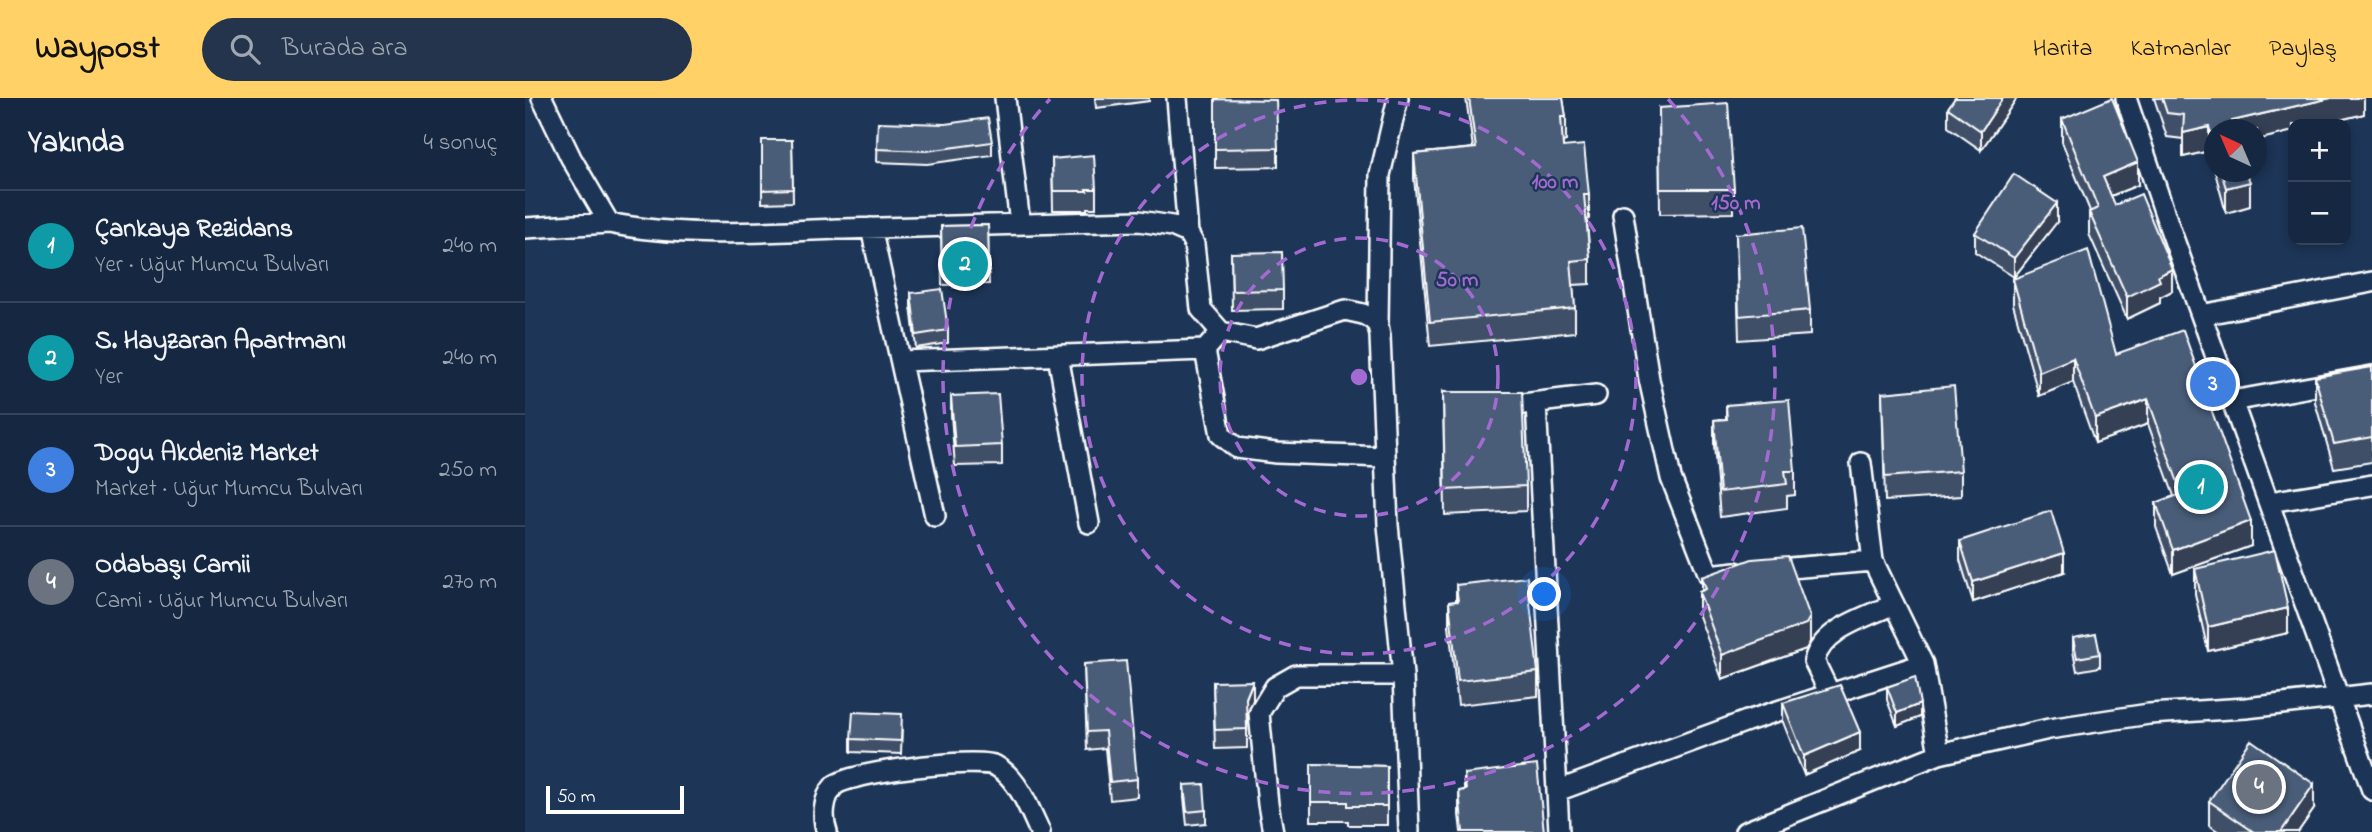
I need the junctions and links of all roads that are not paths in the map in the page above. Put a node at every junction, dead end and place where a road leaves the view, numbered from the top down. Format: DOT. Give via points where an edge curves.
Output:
graph roads {
  1 [pos="542,98"];
  2 [pos="1005,98"];
  3 [pos="1177,98"];
  4 [pos="1398,98"];
  5 [pos="2126,98"];
  6 [pos="1623,215"];
  7 [pos="609,223"];
  8 [pos="1020,224"];
  9 [pos="525,228"];
  10 [pos="871,228"];
  11 [pos="1188,233"];
  12 [pos="2372,282"];
  13 [pos="2201,315"];
  14 [pos="1378,326"];
  15 [pos="1221,332"];
  16 [pos="1205,350"];
  17 [pos="1058,356"];
  18 [pos="901,361"];
  19 [pos="2372,376"];
  20 [pos="1597,396"];
  21 [pos="2232,401"];
  22 [pos="1509,404"];
  23 [pos="1536,404"];
  24 [pos="1385,457"];
  25 [pos="1861,463"];
  26 [pos="2372,485"];
  27 [pos="2269,502"];
  28 [pos="935,516"];
  29 [pos="1089,523"];
  30 [pos="1873,561"];
  31 [pos="1894,604"];
  32 [pos="1923,664"];
  33 [pos="1403,675"];
  34 [pos="1830,694"];
  35 [pos="2372,694"];
  36 [pos="2339,698"];
  37 [pos="1939,754"];
  38 [pos="2372,790"];
  39 [pos="1557,791"];
  40 [pos="827,832"];
  41 [pos="1041,832"];
  42 [pos="1273,832"];
  43 [pos="1409,832"];
  44 [pos="1559,832"];
  45 [pos="1745,832"];
  1 -- 7 [label="street"];
  2 -- 8 [label="street"];
  3 -- 11 [label="street"];
  4 -- 14 [label="street" via="1380,175"];
  5 -- 13 [label="street"];
  6 -- 30 [label="street" via="1649,379 1671,478 1709,575"];
  7 -- 9 [label="street"];
  7 -- 10 [label="street" via="700,231"];
  8 -- 10 [label="street"];
  8 -- 11 [label="street" via="1139,221"];
  10 -- 18 [label="street"];
  11 -- 15 [label="street" via="1194,244 1201,309"];
  12 -- 13 [label="street"];
  13 -- 21 [label="street"];
  14 -- 15 [label="street" via="1363,314 1345,310 1256,339"];
  14 -- 24 [label="street"];
  15 -- 16 [label="street"];
  16 -- 17 [label="street"];
  16 -- 24 [label="street" via="1221,435 1237,448"];
  17 -- 18 [label="street"];
  17 -- 29 [label="street"];
  18 -- 28 [label="street"];
  19 -- 21 [label="street"];
  20 -- 23 [label="street"];
  21 -- 27 [label="street"];
  22 -- 23 [label="street"];
  23 -- 39 [label="street"];
  24 -- 33 [label="street"];
  25 -- 30 [label="street"];
  26 -- 27 [label="street"];
  27 -- 36 [label="street"];
  30 -- 31 [label="street"];
  31 -- 32 [label="street"];
  31 -- 34 [label="street" via="1828,635 1817,649 1814,661"];
  32 -- 34 [label="street"];
  32 -- 37 [label="street"];
  33 -- 42 [label="street" via="1296,675 1275,687 1259,712"];
  33 -- 43 [label="street"];
  34 -- 39 [label="street"];
  35 -- 36 [label="street"];
  36 -- 37 [label="street" via="2150,713 2049,729"];
  36 -- 38 [label="street"];
  37 -- 45 [label="street"];
  39 -- 44 [label="street"];
  40 -- 41 [label="street" via="826,799 835,785 847,778 993,764 1007,772"];
}
